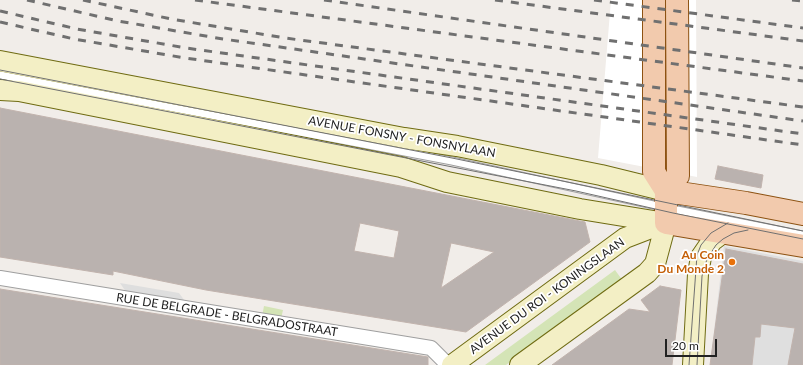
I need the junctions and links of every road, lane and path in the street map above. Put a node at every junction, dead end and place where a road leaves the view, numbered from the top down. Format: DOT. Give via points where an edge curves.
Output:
graph roads {
  1 [pos="654,0"];
  2 [pos="677,0"];
  3 [pos="0,61"];
  4 [pos="0,75"];
  5 [pos="0,90"];
  6 [pos="666,207"];
  7 [pos="803,214"];
  8 [pos="703,215"];
  9 [pos="724,232"];
  10 [pos="803,235"];
  11 [pos="803,246"];
  12 [pos="0,278"];
  13 [pos="448,365"];
  14 [pos="452,365"];
  15 [pos="520,365"];
  16 [pos="693,365"];
  1 -- 6 [label="main road" via="654,172"];
  2 -- 6 [label="main road" via="678,176"];
  3 -- 6 [label="main road, AVENUE FONSNY - FONSNYLAAN" via="601,175"];
  4 -- 6 [label="lane, AVENUE FONSNY - FONSNYLAAN" via="452,162"];
  5 -- 6 [label="main road, AVENUE FONSNY - FONSNYLAAN" via="19,91 401,167 446,182 580,209"];
  6 -- 7 [label="main road, AVENUE FONSNY - FONSNYLAAN" via="755,204"];
  6 -- 8 [label="lane, AVENUE FONSNY - FONSNYLAAN"];
  6 -- 8 [label="lane, AVENUE FONSNY - FONSNYLAAN" via="680,216"];
  6 -- 9 [label="main road, AVENUE FONSNY - FONSNYLAAN"];
  6 -- 14 [label="main road, AVENUE DU ROI - KONINGSLAAN"];
  6 -- 15 [label="main road" via="655,264"];
  8 -- 10 [label="lane, AVENUE FONSNY - FONSNYLAAN"];
  9 -- 11 [label="main road, AVENUE FONSNY - FONSNYLAAN"];
  9 -- 16 [label="main road" via="706,248 700,264"];
  12 -- 13 [label="street, RUE DE BELGRADE - BELGRADOSTRAAT" via="431,348"];
}
